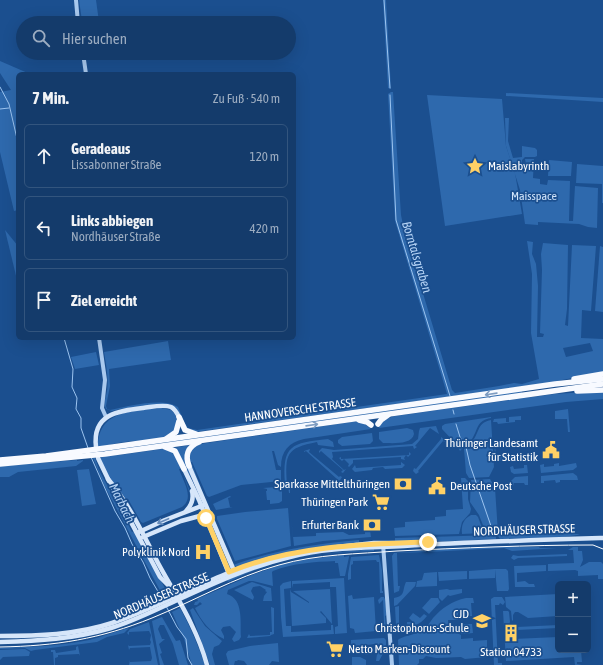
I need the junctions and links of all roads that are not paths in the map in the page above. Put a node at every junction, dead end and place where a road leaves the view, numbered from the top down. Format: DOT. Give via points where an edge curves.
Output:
graph roads {
  1 [pos="76,0"];
  2 [pos="77,16"];
  3 [pos="84,60"];
  4 [pos="86,72"];
  5 [pos="99,340"];
  6 [pos="603,374"];
  7 [pos="603,379"];
  8 [pos="555,384"];
  9 [pos="603,384"];
  10 [pos="603,390"];
  11 [pos="552,391"];
  12 [pos="393,414"];
  13 [pos="106,417"];
  14 [pos="179,417"];
  15 [pos="352,419"];
  16 [pos="378,424"];
  17 [pos="371,425"];
  18 [pos="205,437"];
  19 [pos="162,443"];
  20 [pos="96,447"];
  21 [pos="76,455"];
  22 [pos="98,458"];
  23 [pos="0,460"];
  24 [pos="0,464"];
  25 [pos="187,468"];
  26 [pos="189,482"];
  27 [pos="203,505"];
  28 [pos="184,512"];
  29 [pos="207,514"];
  30 [pos="141,535"];
  31 [pos="603,538"];
  32 [pos="383,545"];
  33 [pos="232,573"];
  34 [pos="159,606"];
  35 [pos="0,636"];
  36 [pos="0,642"];
  37 [pos="207,665"];
  38 [pos="392,665"];
  1 -- 2 [label="street"];
  3 -- 4 [label="street"];
  5 -- 13 [label="street" via="105,380 102,408"];
  6 -- 8 [label="highway"];
  7 -- 8 [label="highway, HANNOVERSCHE STRASSE"];
  8 -- 18 [label="highway, HANNOVERSCHE STRASSE, one-way"];
  9 -- 11 [label="highway, HANNOVERSCHE STRASSE"];
  10 -- 11 [label="highway"];
  11 -- 12 [label="highway, HANNOVERSCHE STRASSE"];
  12 -- 15 [label="highway, HANNOVERSCHE STRASSE"];
  12 -- 16 [label="highway"];
  13 -- 14 [label="main road" via="122,411 162,406 173,408"];
  13 -- 20 [label="main road" via="97,428"];
  14 -- 18 [label="highway" via="186,431"];
  14 -- 19 [label="highway" via="176,432"];
  15 -- 17 [label="highway"];
  18 -- 15 [label="highway, HANNOVERSCHE STRASSE, one-way"];
  18 -- 19 [label="highway, HANNOVERSCHE STRASSE"];
  18 -- 25 [label="highway" via="190,449"];
  19 -- 21 [label="highway, HANNOVERSCHE STRASSE"];
  19 -- 25 [label="highway" via="175,451"];
  21 -- 23 [label="highway, HANNOVERSCHE STRASSE"];
  21 -- 24 [label="highway, HANNOVERSCHE STRASSE"];
  22 -- 30 [label="main road"];
  25 -- 26 [label="main road"];
  25 -- 27 [label="main road"];
  26 -- 27 [label="main road"];
  26 -- 28 [label="main road" via="194,498"];
  27 -- 28 [label="main road"];
  27 -- 29 [label="main road"];
  28 -- 30 [label="main road, one-way"];
  29 -- 30 [label="main road"];
  29 -- 33 [label="main road"];
  30 -- 37 [label="main road" via="163,582 173,591 198,638"];
  31 -- 32 [label="main road, NORDHÄUSER STRASSE"];
  32 -- 33 [label="main road, NORDHÄUSER STRASSE" via="297,555"];
  32 -- 38 [label="street"];
  33 -- 34 [label="main road, NORDHÄUSER STRASSE"];
  34 -- 35 [label="main road, NORDHÄUSER STRASSE" via="91,629 48,635"];
  34 -- 36 [label="main road, NORDHÄUSER STRASSE" via="112,628 92,633 54,640"];
}
